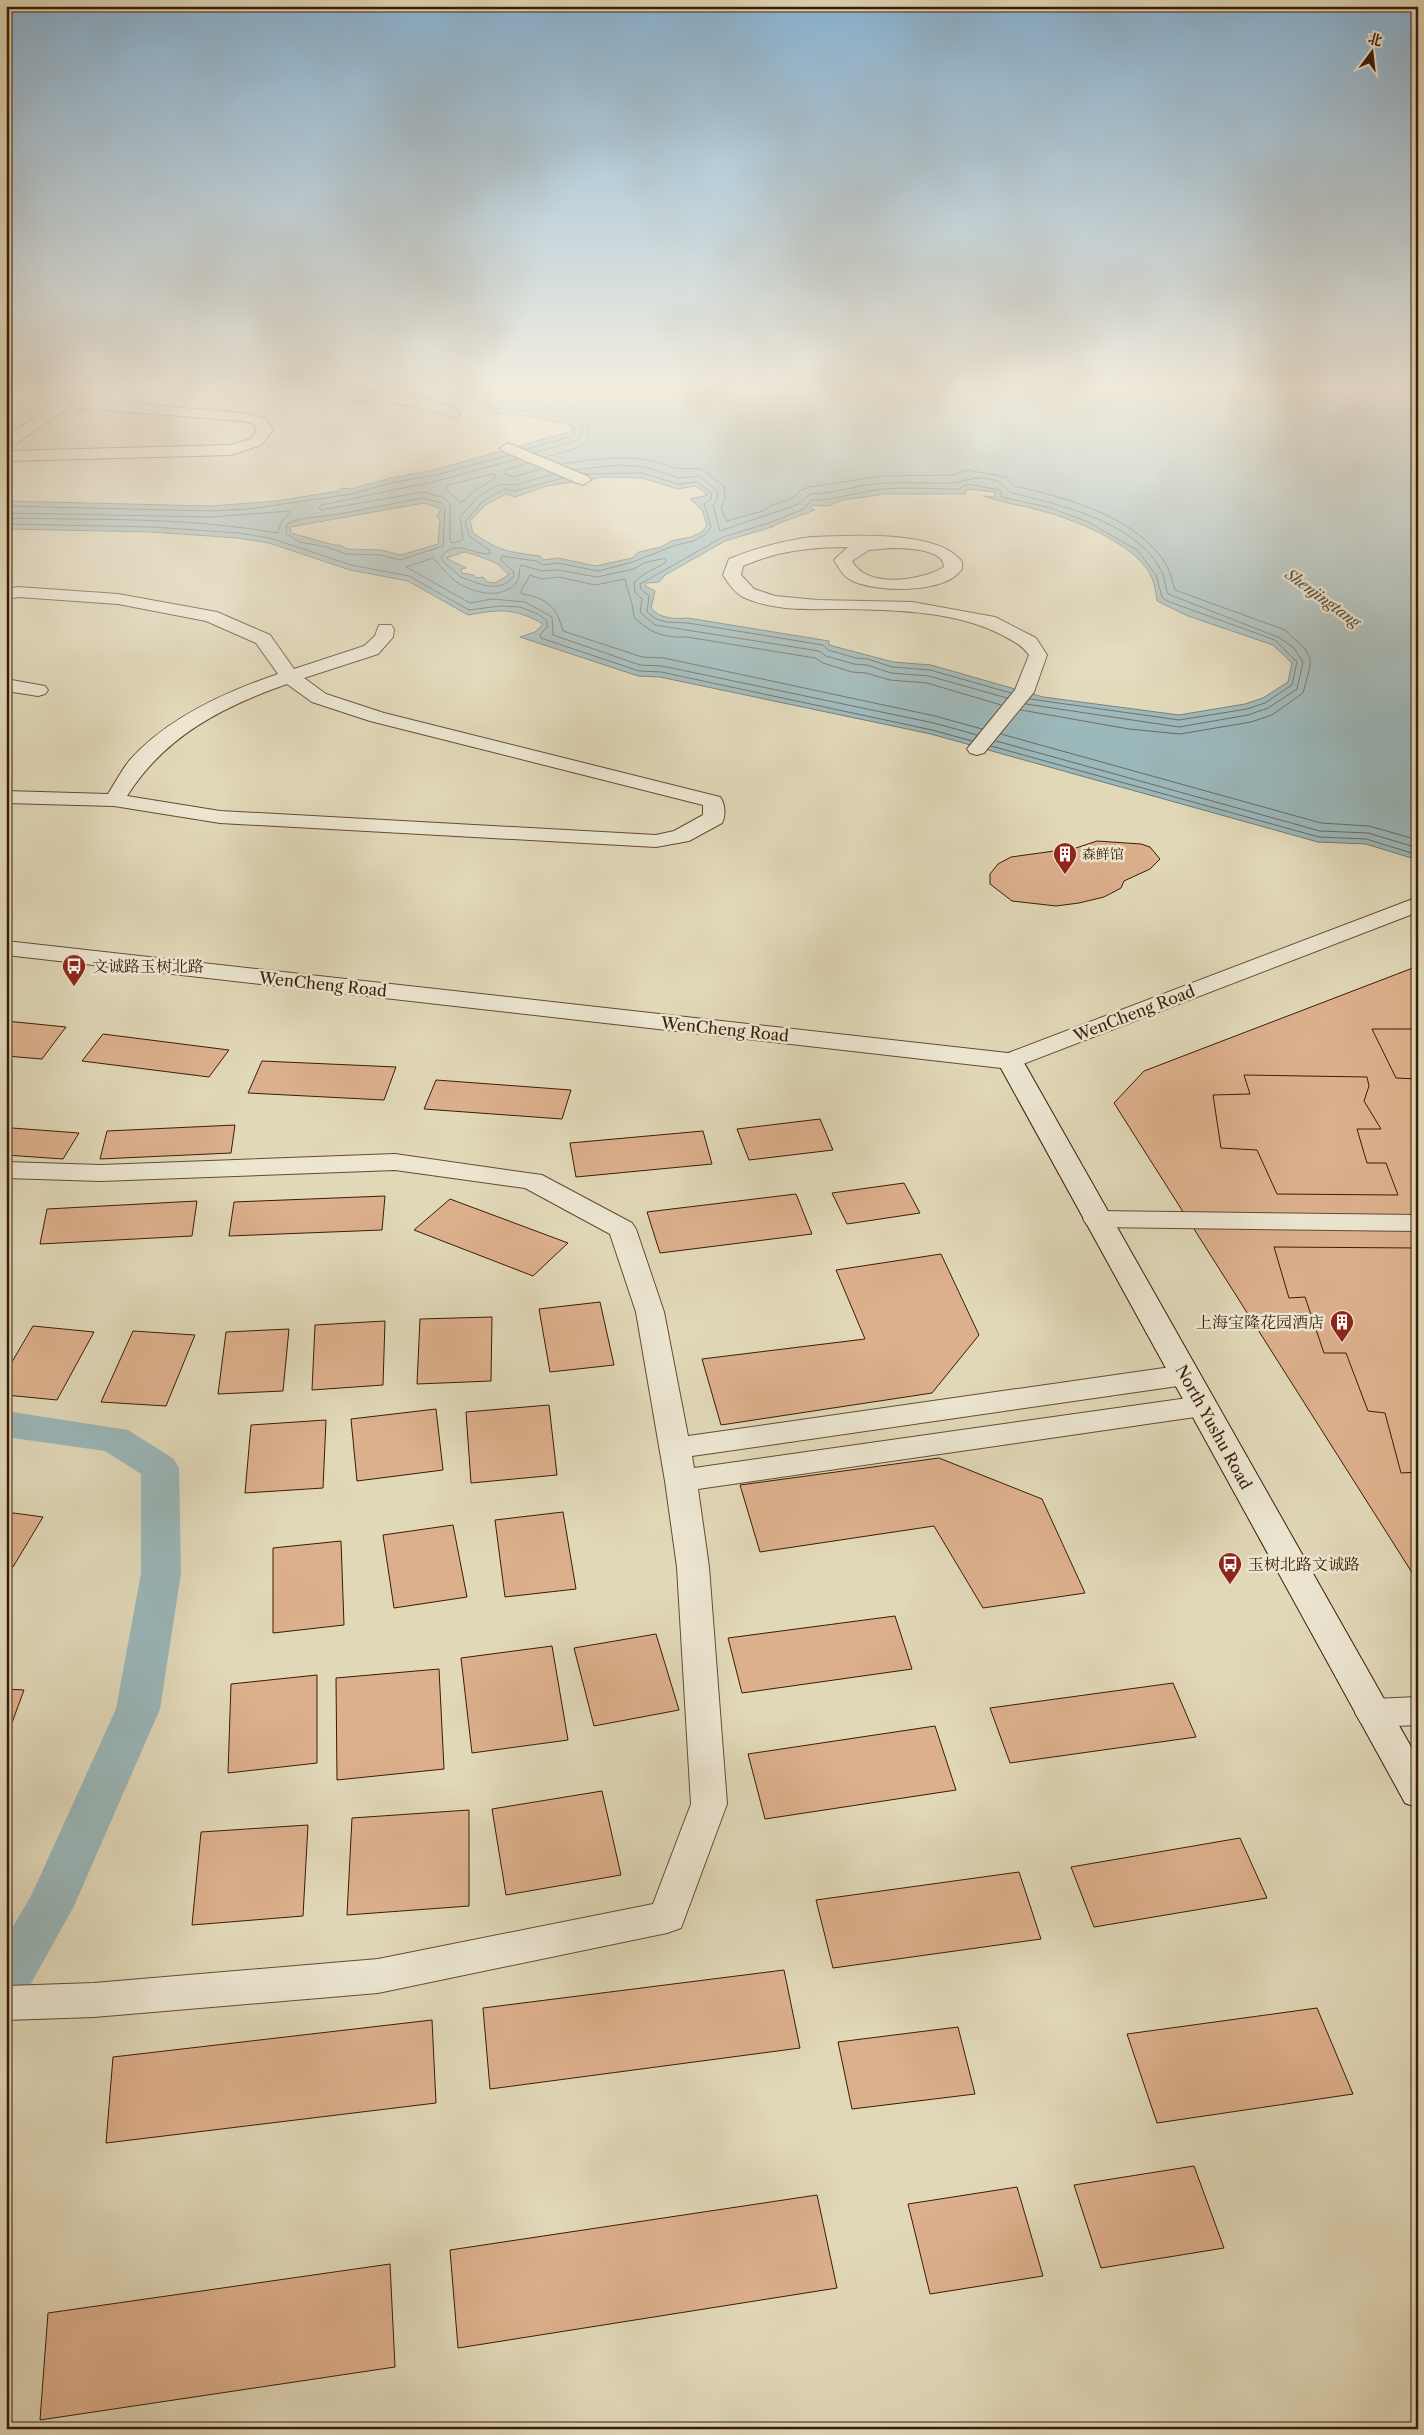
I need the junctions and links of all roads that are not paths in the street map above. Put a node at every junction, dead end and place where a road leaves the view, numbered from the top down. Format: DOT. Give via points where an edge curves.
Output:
graph roads {
  1 [pos="890,543"];
  2 [pos="6,594"];
  3 [pos="385,629"];
  4 [pos="290,676"];
  5 [pos="6,685"];
  6 [pos="38,690"];
  7 [pos="977,749"];
  8 [pos="6,797"];
  9 [pos="114,800"];
  10 [pos="1418,904"];
  11 [pos="6,948"];
  12 [pos="1010,1061"];
  13 [pos="6,1170"];
  14 [pos="1097,1218"];
  15 [pos="1418,1223"];
  16 [pos="1185,1376"];
  17 [pos="1202,1406"];
  18 [pos="675,1448"];
  19 [pos="681,1482"];
  20 [pos="1373,1712"];
  21 [pos="1418,1712"];
  22 [pos="1418,1793"];
  23 [pos="6,2003"];
  1 -- 1 [label="street" via="938,550 953,562 953,569 935,580 901,584 865,579 844,567 843,560 858,548"];
  1 -- 7 [label="street" via="826,542 779,546 758,551 735,563 732,575 748,593 773,601 912,606 989,621 1029,642 1038,655 1031,678 1024,692"];
  2 -- 4 [label="street" via="18,592 118,599 211,616 263,639"];
  3 -- 4 [label="street" via="384,637 371,650"];
  4 -- 9 [label="street" via="222,702 172,732 139,763"];
  4 -- 9 [label="street" via="319,698 377,717 713,800 714,818 681,836 656,841 220,817"];
  5 -- 6 [label="street"];
  8 -- 9 [label="street"];
  10 -- 12 [label="street, WenCheng Road"];
  11 -- 12 [label="street, WenCheng Road"];
  12 -- 14 [label="street, North Yushu Road"];
  13 -- 18 [label="street" via="101,1173 395,1162 532,1181 622,1229 650,1312"];
  14 -- 15 [label="street"];
  14 -- 16 [label="street, North Yushu Road"];
  16 -- 17 [label="street, North Yushu Road"];
  16 -- 18 [label="street"];
  17 -- 19 [label="street"];
  17 -- 20 [label="street, North Yushu Road"];
  18 -- 19 [label="street"];
  19 -- 23 [label="street" via="693,1567 709,1804 667,1917 378,1976 94,2000"];
  20 -- 21 [label="street"];
  20 -- 22 [label="street, North Yushu Road"];
}
